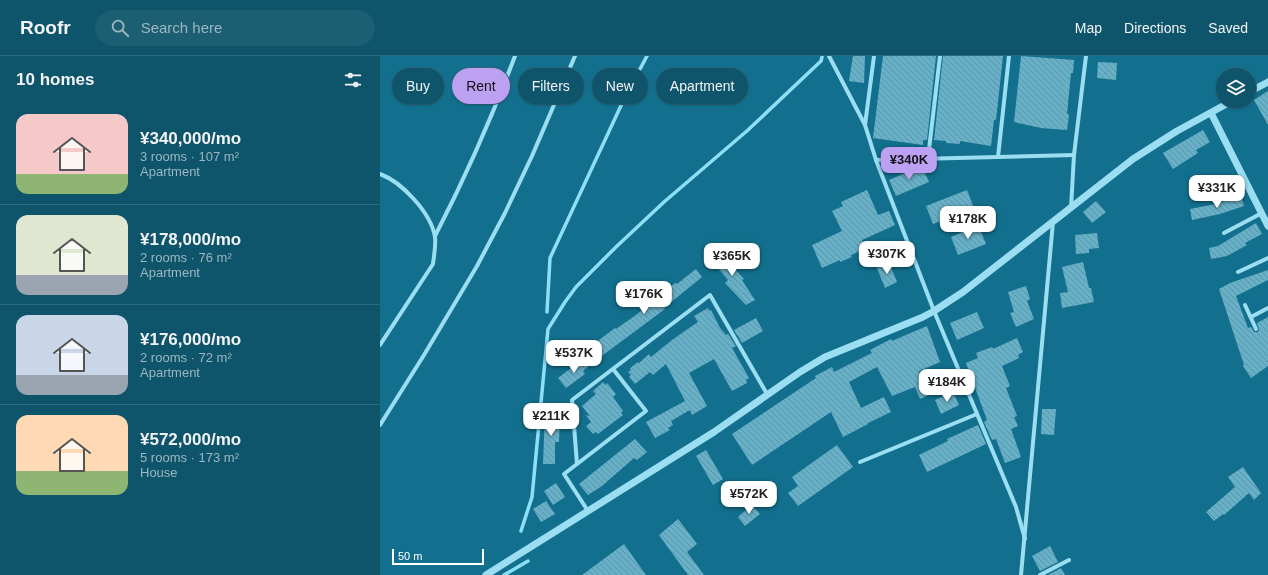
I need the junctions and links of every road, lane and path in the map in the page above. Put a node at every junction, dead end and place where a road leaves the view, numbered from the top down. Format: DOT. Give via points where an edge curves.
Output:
graph roads {
  1 [pos="516,56"];
  2 [pos="575,56"];
  3 [pos="829,56"];
  4 [pos="874,56"];
  5 [pos="940,56"];
  6 [pos="1010,56"];
  7 [pos="1086,56"];
  8 [pos="1268,82"];
  9 [pos="1256,88"];
  10 [pos="1219,108"];
  11 [pos="1211,112"];
  12 [pos="865,125"];
  13 [pos="1074,155"];
  14 [pos="998,157"];
  15 [pos="928,158"];
  16 [pos="876,160"];
  17 [pos="380,174"];
  18 [pos="1070,208"];
  19 [pos="1262,213"];
  20 [pos="1053,221"];
  21 [pos="1268,226"];
  22 [pos="1224,233"];
  23 [pos="435,236"];
  24 [pos="1268,258"];
  25 [pos="1238,272"];
  26 [pos="1246,305"];
  27 [pos="1268,308"];
  28 [pos="934,311"];
  29 [pos="1251,317"];
  30 [pos="1256,328"];
  31 [pos="380,345"];
  32 [pos="612,369"];
  33 [pos="767,394"];
  34 [pos="977,414"];
  35 [pos="380,424"];
  36 [pos="860,462"];
  37 [pos="577,464"];
  38 [pos="588,511"];
  39 [pos="1025,539"];
  40 [pos="1070,560"];
  41 [pos="486,575"];
  42 [pos="1021,575"];
  43 [pos="1040,575"];
  1 -- 23 [label="street" via="456,195"];
  2 -- 35 [label="street" via="532,156 477,266"];
  3 -- 12 [label="street"];
  4 -- 12 [label="street"];
  5 -- 15 [label="street"];
  6 -- 14 [label="street"];
  7 -- 13 [label="street"];
  8 -- 9 [label="street"];
  10 -- 11 [label="street"];
  11 -- 18 [label="street" via="1151,147"];
  11 -- 19 [label="street"];
  12 -- 16 [label="street"];
  13 -- 14 [label="street"];
  13 -- 18 [label="street"];
  14 -- 15 [label="street"];
  15 -- 16 [label="street"];
  16 -- 28 [label="street"];
  17 -- 23 [label="street" via="400,186 416,202 431,222"];
  18 -- 20 [label="street"];
  19 -- 21 [label="street"];
  19 -- 22 [label="street"];
  20 -- 28 [label="street" via="963,292"];
  20 -- 39 [label="street"];
  23 -- 31 [label="street" via="433,264"];
  24 -- 25 [label="street"];
  26 -- 29 [label="street"];
  27 -- 29 [label="street"];
  28 -- 33 [label="street" via="825,357"];
  28 -- 34 [label="street"];
  29 -- 30 [label="street"];
  32 -- 33 [label="street" via="710,295"];
  32 -- 37 [label="street" via="572,400"];
  32 -- 37 [label="street" via="646,411"];
  33 -- 38 [label="street" via="714,432"];
  34 -- 36 [label="street"];
  34 -- 39 [label="street" via="1016,507"];
  37 -- 38 [label="street" via="564,474"];
  38 -- 41 [label="street"];
  39 -- 42 [label="street"];
  40 -- 43 [label="street"];
}
